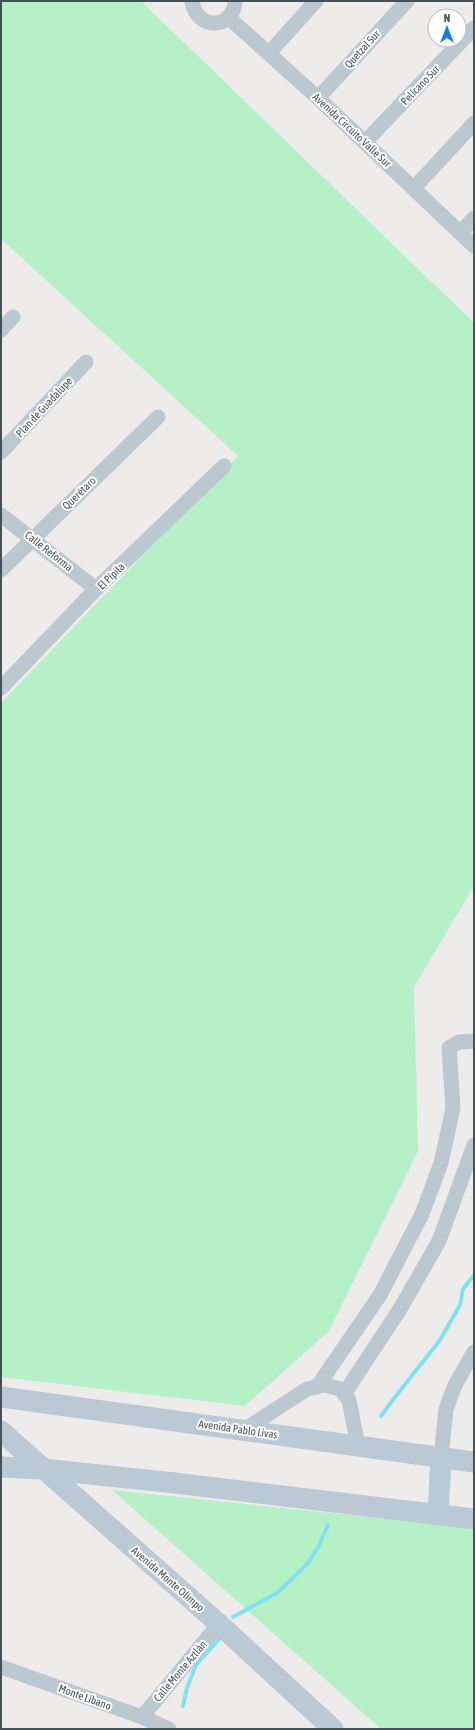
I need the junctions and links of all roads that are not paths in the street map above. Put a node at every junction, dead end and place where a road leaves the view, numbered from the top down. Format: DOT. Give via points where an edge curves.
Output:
graph roads {
  1 [pos="192,1"];
  2 [pos="235,1"];
  3 [pos="316,1"];
  4 [pos="407,1"];
  5 [pos="228,17"];
  6 [pos="474,28"];
  7 [pos="269,53"];
  8 [pos="318,98"];
  9 [pos="474,123"];
  10 [pos="365,142"];
  11 [pos="414,188"];
  12 [pos="474,218"];
  13 [pos="460,233"];
  14 [pos="474,246"];
  15 [pos="13,317"];
  16 [pos="1,330"];
  17 [pos="86,362"];
  18 [pos="158,417"];
  19 [pos="1,452"];
  20 [pos="224,466"];
  21 [pos="1,514"];
  22 [pos="33,538"];
  23 [pos="1,570"];
  24 [pos="96,589"];
  25 [pos="1,688"];
  26 [pos="474,1041"];
  27 [pos="474,1145"];
  28 [pos="474,1352"];
  29 [pos="317,1387"];
  30 [pos="344,1394"];
  31 [pos="1,1398"];
  32 [pos="244,1430"];
  33 [pos="1,1431"];
  34 [pos="358,1446"];
  35 [pos="441,1457"];
  36 [pos="474,1462"];
  37 [pos="1,1467"];
  38 [pos="42,1469"];
  39 [pos="438,1514"];
  40 [pos="474,1519"];
  41 [pos="219,1624"];
  42 [pos="1,1667"];
  43 [pos="142,1717"];
  44 [pos="169,1729"];
  45 [pos="333,1729"];
  1 -- 5 [label="street" via="196,14 202,20 216,23"];
  2 -- 5 [label="street"];
  3 -- 7 [label="street"];
  4 -- 8 [label="street, Quetzal Sur"];
  5 -- 7 [label="street, Avenida Circuito Valle Sur"];
  6 -- 10 [label="street, Pelícano Sur"];
  7 -- 8 [label="street, Avenida Circuito Valle Sur"];
  8 -- 10 [label="street, Avenida Circuito Valle Sur"];
  9 -- 11 [label="street"];
  10 -- 11 [label="street, Avenida Circuito Valle Sur"];
  11 -- 13 [label="street, Avenida Circuito Valle Sur"];
  12 -- 13 [label="street"];
  13 -- 14 [label="street, Avenida Circuito Valle Sur"];
  15 -- 16 [label="street"];
  17 -- 19 [label="street, Plan de Guadalupe"];
  18 -- 22 [label="street, Querétaro"];
  20 -- 24 [label="street, El Pípila"];
  21 -- 22 [label="street, Calle Reforma"];
  22 -- 23 [label="street, Querétaro"];
  22 -- 24 [label="street, Calle Reforma"];
  24 -- 25 [label="street, El Pípila"];
  26 -- 29 [label="street" via="459,1042 449,1048 453,1108 441,1163 422,1214 380,1295"];
  27 -- 30 [label="street" via="439,1241 400,1309"];
  28 -- 35 [label="street" via="455,1385 446,1409"];
  29 -- 30 [label="street" via="324,1385 341,1390"];
  29 -- 32 [label="street" via="308,1389"];
  30 -- 34 [label="street" via="349,1400"];
  31 -- 32 [label="main road, Avenida Pablo Livas"];
  32 -- 34 [label="main road, Avenida Pablo Livas"];
  33 -- 38 [label="main road, Avenida Monte Olimpo"];
  34 -- 35 [label="main road, Avenida Pablo Livas"];
  35 -- 36 [label="main road, Avenida Pablo Livas"];
  35 -- 39 [label="main road"];
  37 -- 38 [label="main road"];
  38 -- 39 [label="main road"];
  38 -- 41 [label="main road, Avenida Monte Olimpo"];
  39 -- 40 [label="main road"];
  41 -- 43 [label="street, Calle Monte Aztlán"];
  41 -- 45 [label="main road, Avenida Monte Olimpo"];
  42 -- 43 [label="street, Monte Líbano"];
  43 -- 44 [label="street, Monte Líbano"];
}
